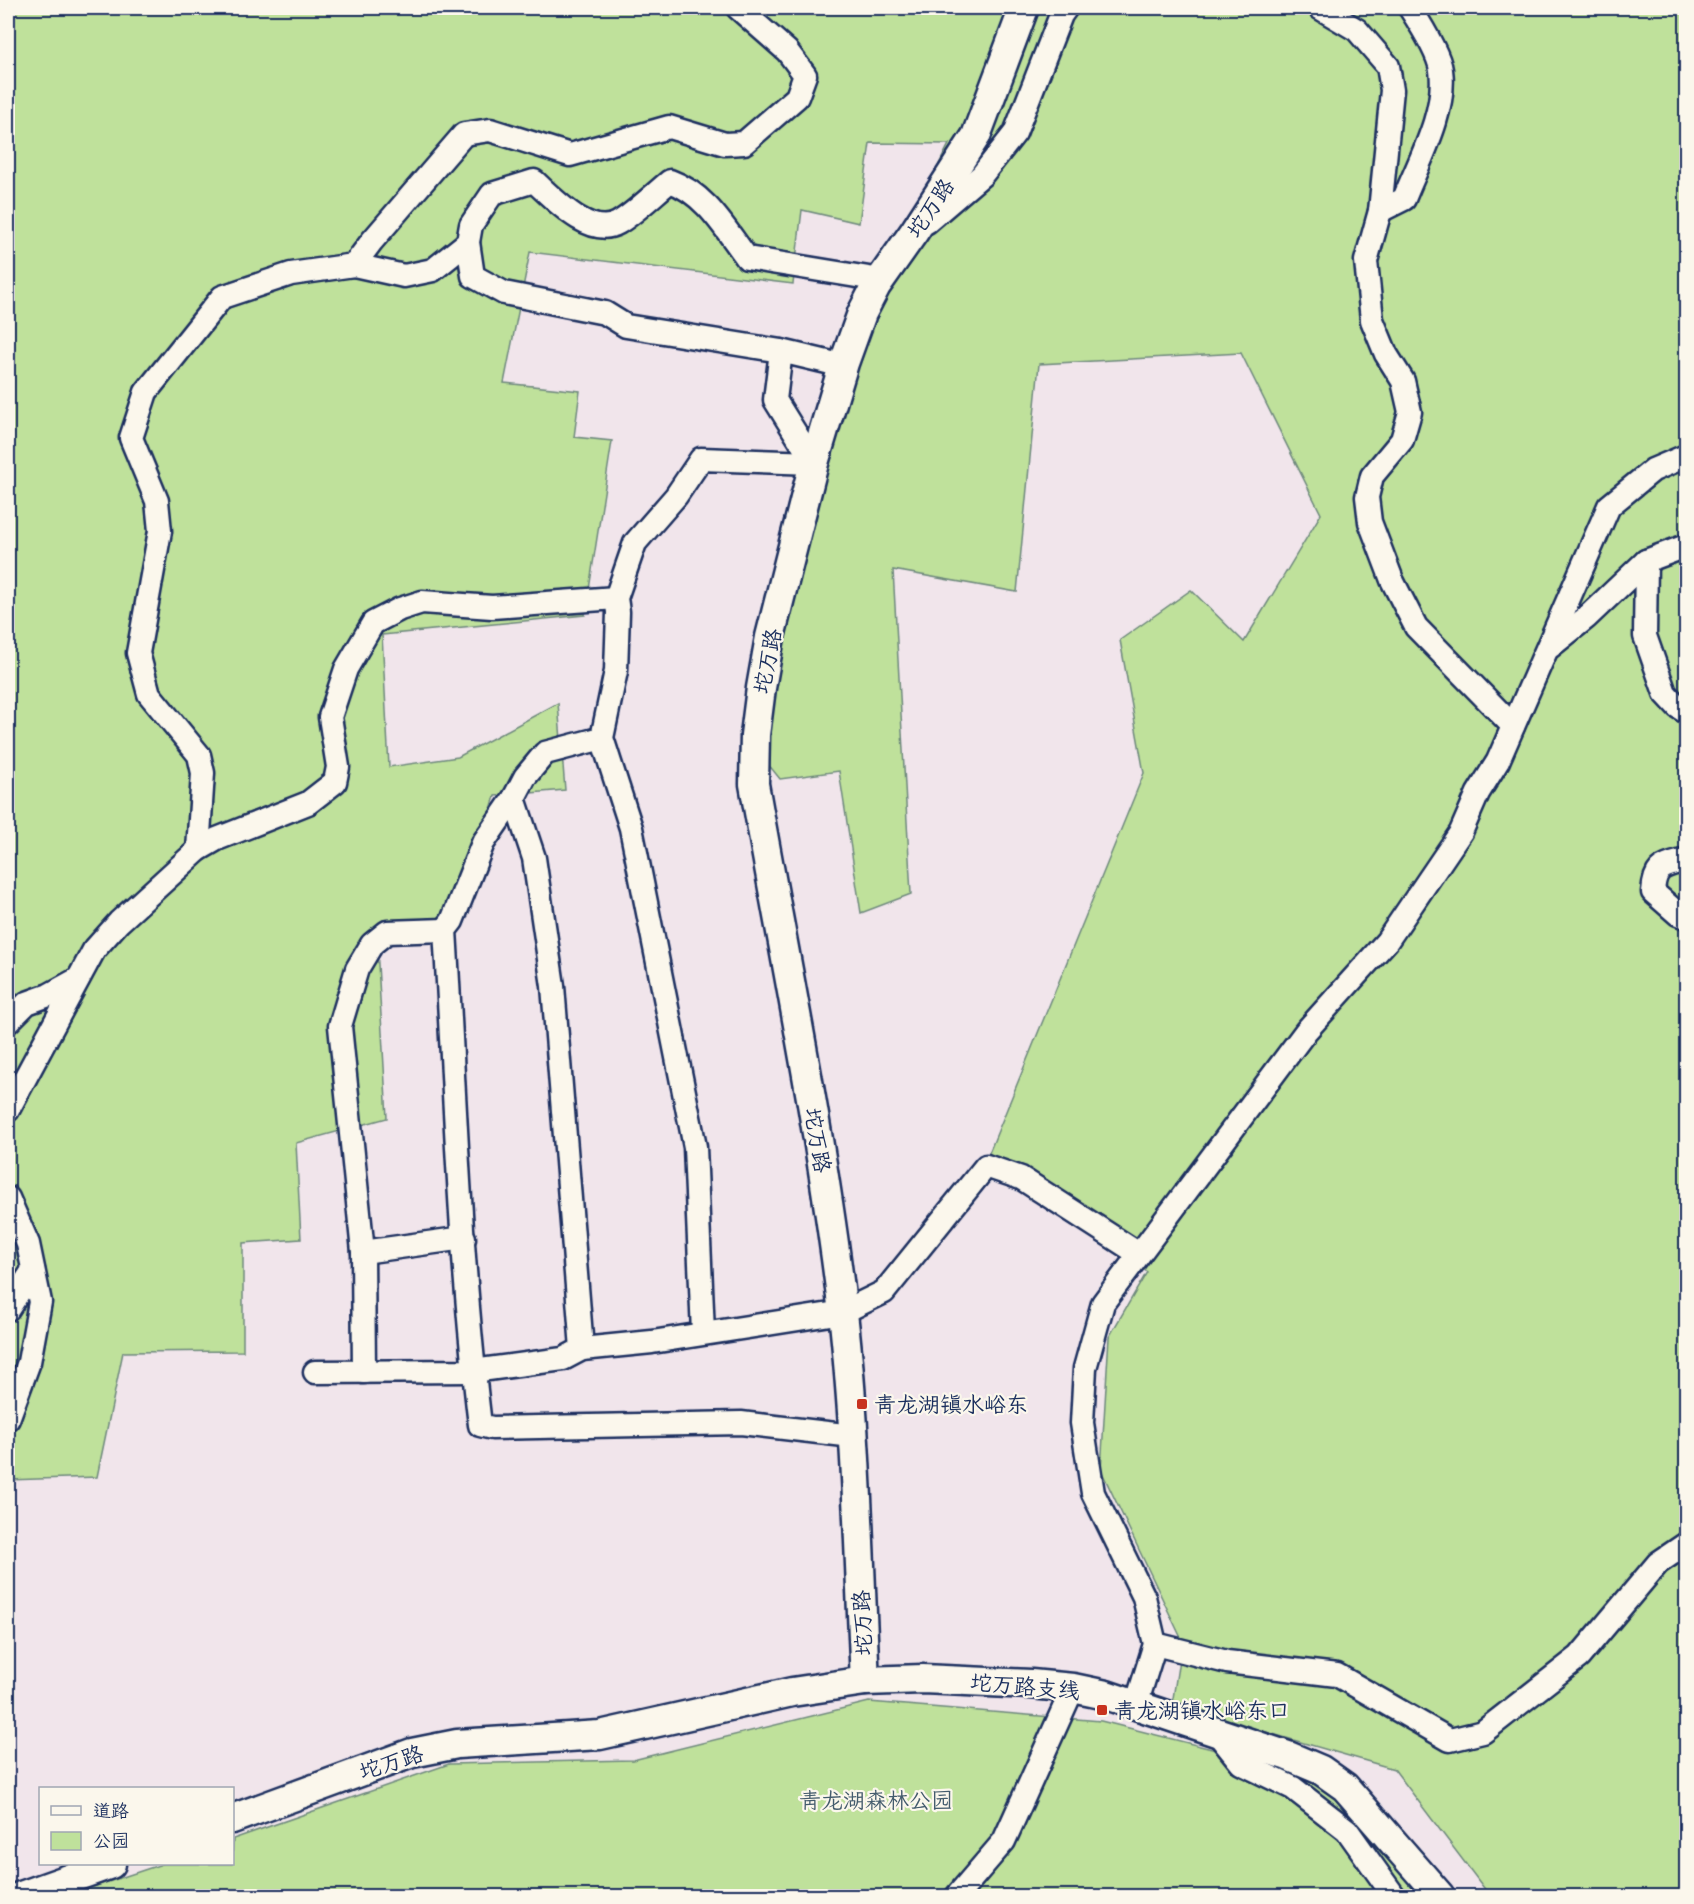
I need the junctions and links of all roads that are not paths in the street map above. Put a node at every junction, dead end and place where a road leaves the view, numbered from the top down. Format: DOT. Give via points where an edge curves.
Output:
graph roads {
  1 [pos="738,8"];
  2 [pos="1024,8"];
  3 [pos="1066,8"];
  4 [pos="1320,8"];
  5 [pos="1410,8"];
  6 [pos="1380,211"];
  7 [pos="914,232"];
  8 [pos="468,242"];
  9 [pos="354,266"];
  10 [pos="881,280"];
  11 [pos="781,351"];
  12 [pos="844,366"];
  13 [pos="1686,456"];
  14 [pos="813,463"];
  15 [pos="1686,546"];
  16 [pos="1646,561"];
  17 [pos="616,598"];
  18 [pos="1547,649"];
  19 [pos="1686,712"];
  20 [pos="1514,726"];
  21 [pos="602,738"];
  22 [pos="514,798"];
  23 [pos="198,850"];
  24 [pos="1686,860"];
  25 [pos="1686,917"];
  26 [pos="445,930"];
  27 [pos="78,979"];
  28 [pos="8,1022"];
  29 [pos="8,1110"];
  30 [pos="8,1198"];
  31 [pos="464,1238"];
  32 [pos="363,1251"];
  33 [pos="1140,1254"];
  34 [pos="33,1270"];
  35 [pos="8,1309"];
  36 [pos="843,1312"];
  37 [pos="703,1333"];
  38 [pos="582,1349"];
  39 [pos="473,1371"];
  40 [pos="315,1372"];
  41 [pos="364,1372"];
  42 [pos="8,1419"];
  43 [pos="853,1436"];
  44 [pos="1686,1544"];
  45 [pos="1155,1644"];
  46 [pos="865,1681"];
  47 [pos="1073,1688"];
  48 [pos="1136,1706"];
  49 [pos="1217,1733"];
  50 [pos="234,1818"];
  51 [pos="106,1865"];
  52 [pos="21,1896"];
  53 [pos="957,1896"];
  54 [pos="1394,1896"];
  55 [pos="1440,1896"];
  1 -- 9 [label="street" via="786,51 805,75 797,97 744,143 725,144 669,127 570,155 490,130 464,134"];
  2 -- 7 [label="main road, 坨万路" via="976,136"];
  3 -- 7 [label="street" via="1015,133 982,175"];
  4 -- 6 [label="street" via="1357,30 1388,66 1392,90"];
  5 -- 6 [label="street" via="1442,68 1442,100 1404,199"];
  6 -- 20 [label="street" via="1366,261 1372,320 1403,381 1410,412 1402,440 1372,476 1367,497 1370,522 1392,580 1416,627"];
  7 -- 10 [label="main road, 坨万路"];
  8 -- 9 [label="street" via="433,270 404,276"];
  8 -- 10 [label="street" via="471,225 492,194 534,181 577,219 605,227 617,224 670,181 705,202 747,258"];
  8 -- 11 [label="street" via="473,276 504,293 605,313 626,326"];
  9 -- 23 [label="street" via="291,274 222,297 146,392 131,438 157,501 160,531 138,653 149,694 199,755 202,773"];
  10 -- 12 [label="main road, 坨万路" via="862,313"];
  11 -- 12 [label="street"];
  11 -- 14 [label="street" via="775,400"];
  12 -- 14 [label="main road, 坨万路"];
  13 -- 18 [label="street" via="1653,470 1609,506"];
  14 -- 17 [label="street" via="701,459 676,496 634,543"];
  14 -- 36 [label="main road, 坨万路" via="770,637 757,723 754,784 815,1118"];
  15 -- 16 [label="street"];
  16 -- 18 [label="street"];
  16 -- 19 [label="street" via="1645,636 1665,693"];
  17 -- 21 [label="street" via="616,671"];
  17 -- 23 [label="street" via="492,608 422,602 373,623 346,669 330,717 338,767 335,782 308,803"];
  18 -- 20 [label="street"];
  20 -- 33 [label="street" via="1461,832 1387,941 1306,1031"];
  21 -- 22 [label="street" via="545,753"];
  21 -- 37 [label="street" via="631,828 695,1147"];
  22 -- 26 [label="street" via="483,843"];
  22 -- 38 [label="street" via="534,858 553,986"];
  23 -- 27 [label="street" via="119,922 94,950"];
  24 -- 25 [label="street" via="1663,867 1654,877 1653,892"];
  26 -- 31 [label="street"];
  26 -- 32 [label="street" via="387,932 372,944 357,969 340,1026"];
  27 -- 28 [label="street" via="27,1003"];
  27 -- 29 [label="street"];
  30 -- 34 [label="street" via="28,1244"];
  31 -- 32 [label="street"];
  31 -- 39 [label="street"];
  32 -- 41 [label="street"];
  33 -- 36 [label="street" via="1021,1179 986,1166 884,1292"];
  33 -- 45 [label="street" via="1103,1303 1085,1368 1082,1423 1093,1493 1144,1598"];
  34 -- 35 [label="street"];
  34 -- 42 [label="street" via="40,1302 29,1362"];
  36 -- 37 [label="street"];
  36 -- 43 [label="main road, 坨万路"];
  37 -- 38 [label="street"];
  38 -- 39 [label="street" via="563,1359"];
  39 -- 41 [label="street"];
  39 -- 43 [label="street" via="480,1425 492,1428 741,1423"];
  40 -- 41 [label="street"];
  43 -- 46 [label="main road, 坨万路"];
  44 -- 45 [label="street" via="1658,1563 1579,1657 1483,1732 1450,1740 1337,1675 1227,1662"];
  45 -- 48 [label="street"];
  46 -- 47 [label="main road, 坨万路支线" via="923,1679"];
  46 -- 50 [label="main road, 坨万路" via="792,1692 600,1736 458,1744 412,1753"];
  47 -- 48 [label="main road, 坨万路支线"];
  47 -- 53 [label="street" via="1004,1841"];
  48 -- 49 [label="main road, 坨万路支线"];
  49 -- 54 [label="street" via="1241,1763 1293,1788 1347,1830"];
  49 -- 55 [label="main road, 坨万路支线" via="1288,1756 1321,1770 1345,1787"];
  51 -- 52 [label="main road"];
}
